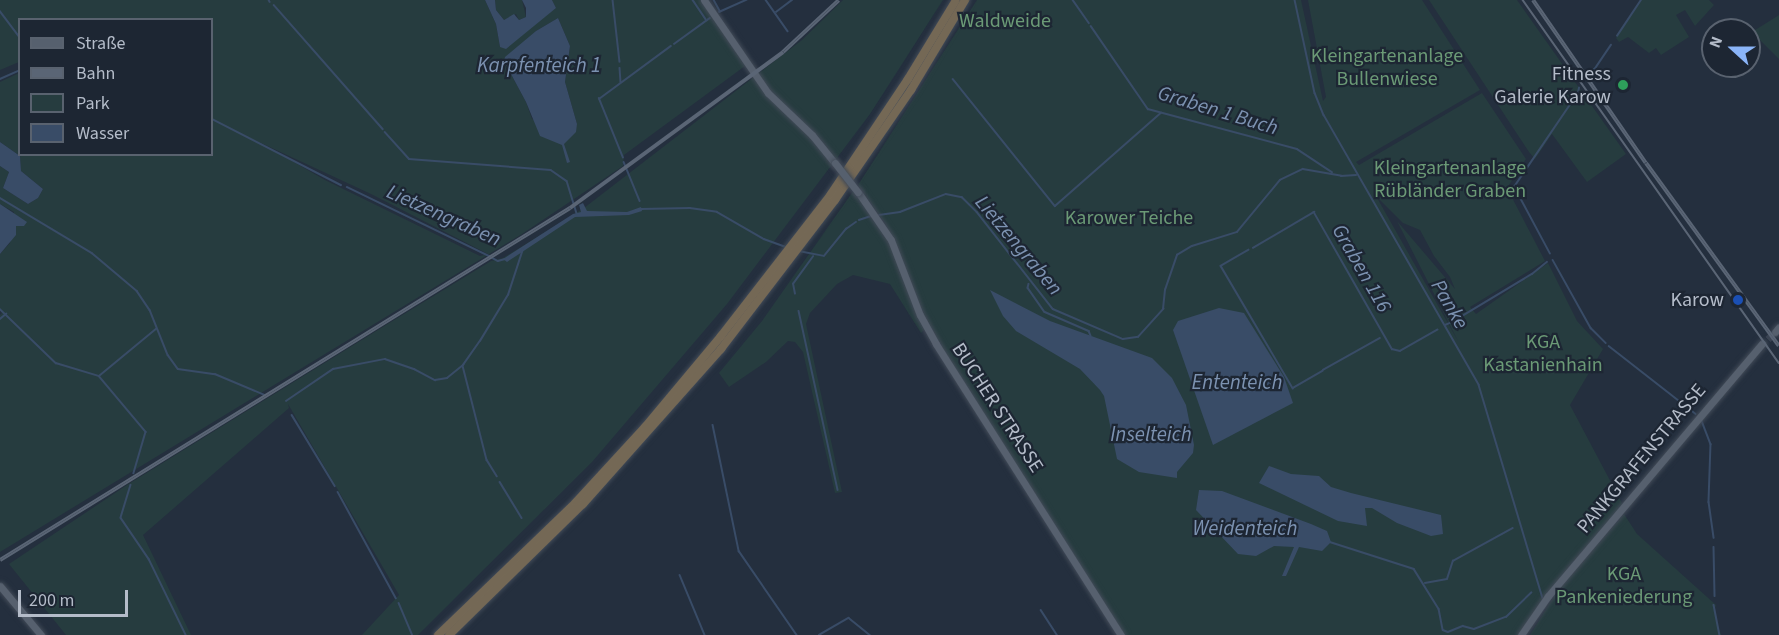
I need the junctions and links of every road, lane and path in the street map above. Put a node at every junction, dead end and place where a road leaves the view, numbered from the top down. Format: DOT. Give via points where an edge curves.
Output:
graph roads {
  1 [pos="704,0"];
  2 [pos="956,0"];
  3 [pos="966,0"];
  4 [pos="795,249"];
  5 [pos="1765,341"];
  6 [pos="0,586"];
  7 [pos="41,635"];
  8 [pos="438,635"];
  9 [pos="449,635"];
  10 [pos="1121,635"];
  11 [pos="1521,635"];
  1 -- 10 [label="main road, BUCHER STRASSE, bridge" via="768,93 812,135 875,216 897,254 932,337"];
  2 -- 4 [label="highway"];
  3 -- 4 [label="highway" via="910,90"];
  4 -- 8 [label="highway" via="645,427 576,502"];
  4 -- 9 [label="highway" via="722,349 655,427 531,558"];
  5 -- 11 [label="main road, PANKGRAFENSTRASSE" via="1548,596"];
  6 -- 7 [label="main road"];
}
